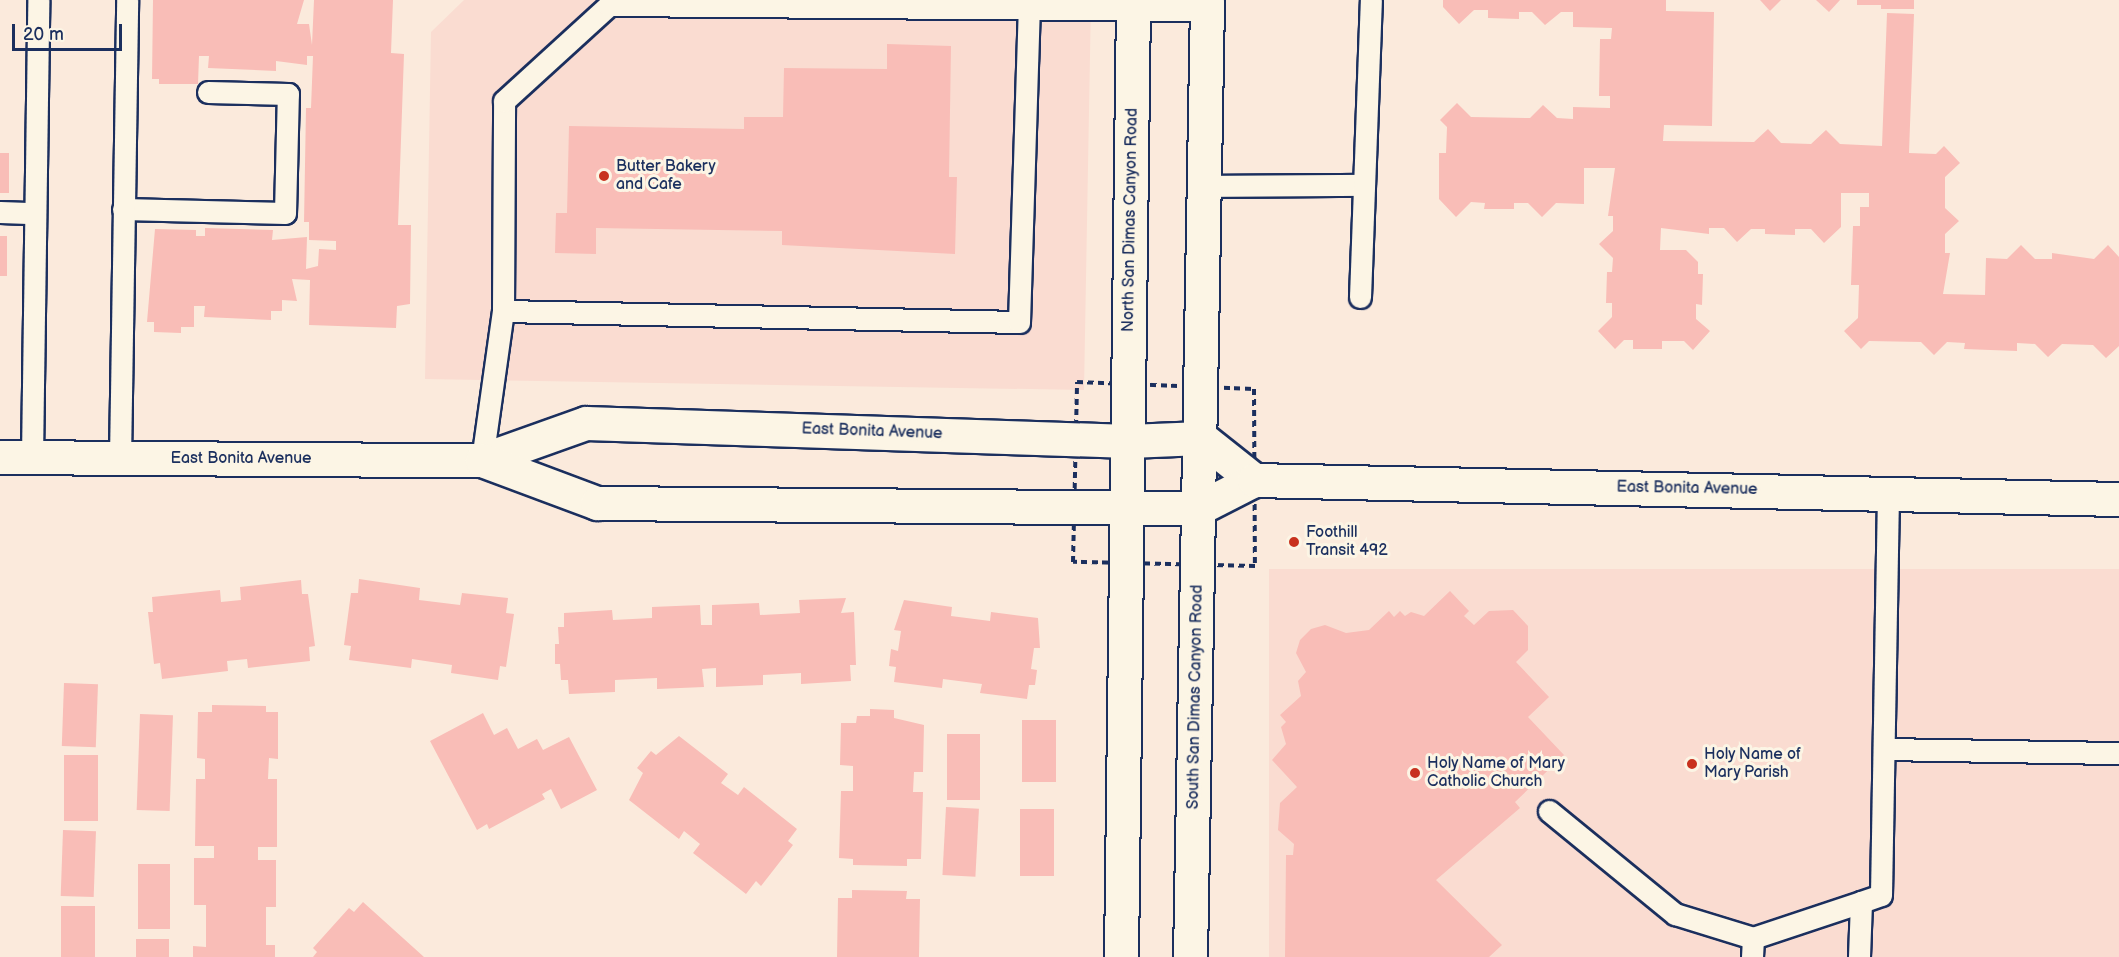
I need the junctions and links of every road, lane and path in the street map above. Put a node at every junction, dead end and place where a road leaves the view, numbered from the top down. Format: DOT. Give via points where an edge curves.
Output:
graph roads {
  1 [pos="38,0"];
  2 [pos="127,0"];
  3 [pos="1371,0"];
  4 [pos="785,4"];
  5 [pos="1207,5"];
  6 [pos="1133,6"];
  7 [pos="1029,12"];
  8 [pos="208,92"];
  9 [pos="1364,185"];
  10 [pos="1206,186"];
  11 [pos="123,209"];
  12 [pos="0,212"];
  13 [pos="35,213"];
  14 [pos="1360,297"];
  15 [pos="503,311"];
  16 [pos="1201,438"];
  17 [pos="1129,441"];
  18 [pos="0,457"];
  19 [pos="32,457"];
  20 [pos="120,459"];
  21 [pos="482,460"];
  22 [pos="1254,480"];
  23 [pos="1888,494"];
  24 [pos="2119,499"];
  25 [pos="1199,508"];
  26 [pos="1128,509"];
  27 [pos="1884,749"];
  28 [pos="2119,753"];
  29 [pos="1549,811"];
  30 [pos="1861,902"];
  31 [pos="1753,947"];
  32 [pos="1120,957"];
  33 [pos="1190,957"];
  34 [pos="1859,957"];
  1 -- 13 [label="lane"];
  2 -- 11 [label="lane"];
  3 -- 9 [label="lane"];
  4 -- 7 [label="lane"];
  4 -- 15 [label="lane" via="609,6 504,101"];
  5 -- 6 [label="lane"];
  5 -- 10 [label="main road"];
  6 -- 7 [label="lane"];
  6 -- 17 [label="main road, North San Dimas Canyon Road"];
  7 -- 15 [label="lane" via="1019,322"];
  8 -- 11 [label="lane" via="288,94 285,213"];
  9 -- 10 [label="lane"];
  9 -- 14 [label="lane"];
  10 -- 16 [label="main road"];
  11 -- 20 [label="lane"];
  12 -- 13 [label="lane"];
  13 -- 19 [label="lane"];
  15 -- 21 [label="lane"];
  16 -- 17 [label="main road, East Bonita Avenue"];
  16 -- 22 [label="main road"];
  16 -- 25 [label="main road, South San Dimas Canyon Road"];
  17 -- 21 [label="main road, East Bonita Avenue" via="586,423"];
  17 -- 26 [label="main road"];
  18 -- 19 [label="main road, East Bonita Avenue"];
  19 -- 20 [label="main road, East Bonita Avenue"];
  20 -- 21 [label="main road, East Bonita Avenue"];
  21 -- 26 [label="main road, East Bonita Avenue" via="597,503"];
  22 -- 23 [label="main road, East Bonita Avenue"];
  22 -- 25 [label="main road, East Bonita Avenue"];
  23 -- 24 [label="main road, East Bonita Avenue"];
  23 -- 27 [label="lane"];
  25 -- 26 [label="main road, East Bonita Avenue"];
  25 -- 33 [label="main road, South San Dimas Canyon Road"];
  26 -- 32 [label="main road"];
  27 -- 28 [label="lane"];
  27 -- 30 [label="lane" via="1881,896"];
  29 -- 31 [label="lane" via="1675,914"];
  30 -- 31 [label="lane"];
  30 -- 34 [label="lane"];
}
